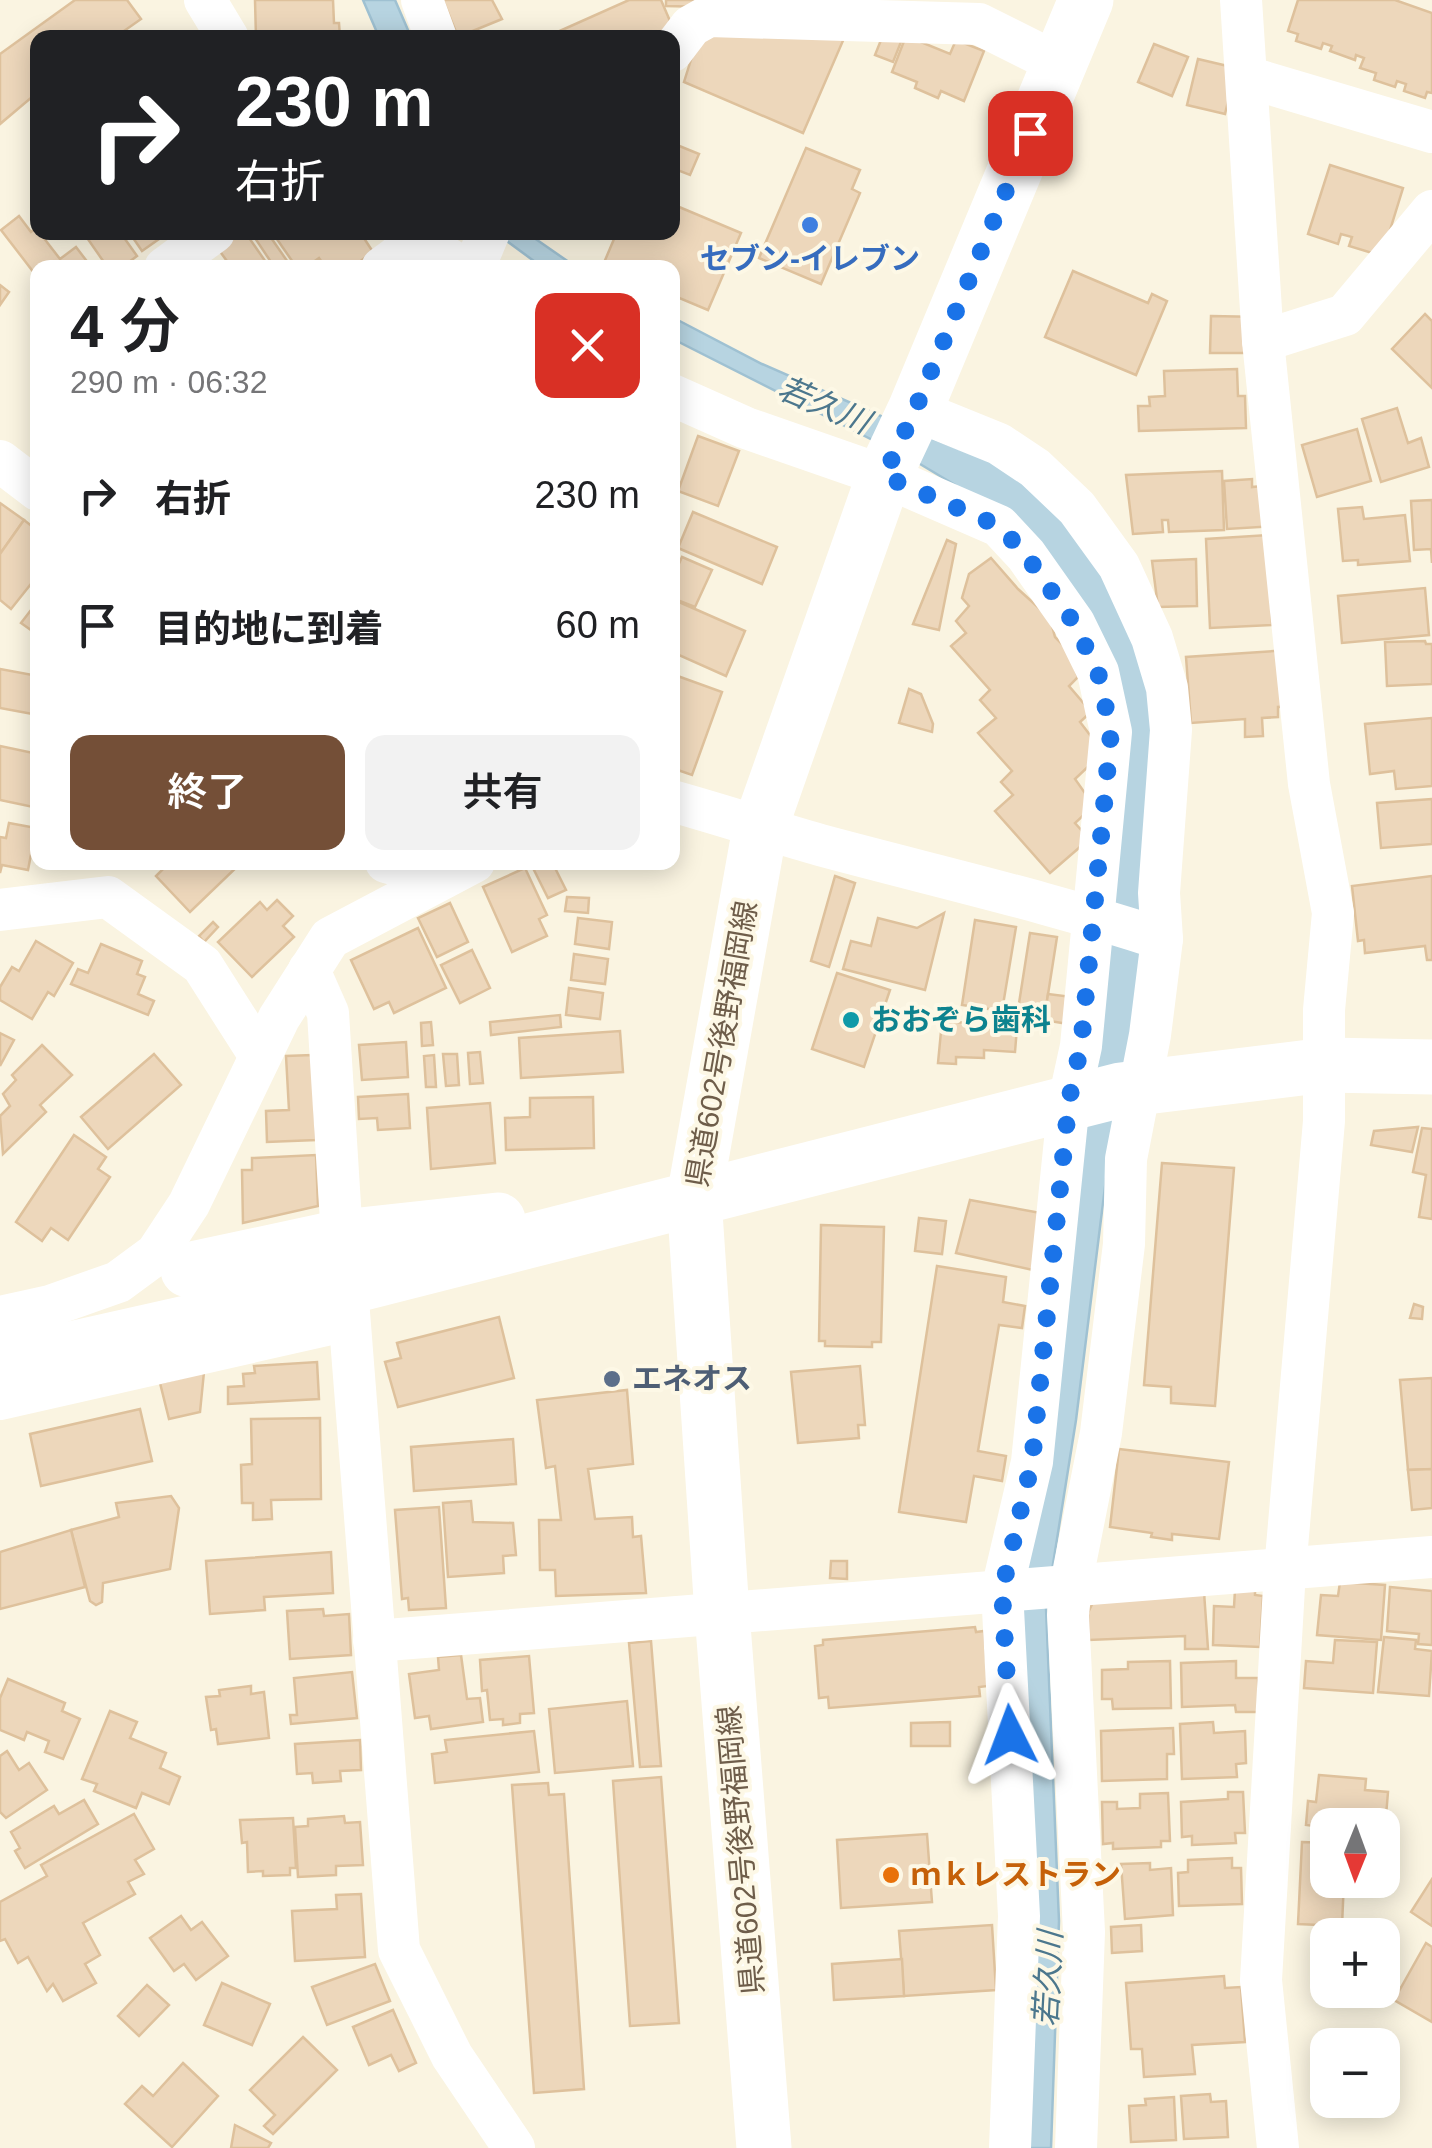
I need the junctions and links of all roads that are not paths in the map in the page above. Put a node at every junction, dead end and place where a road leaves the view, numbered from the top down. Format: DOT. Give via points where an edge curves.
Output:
graph roads {
  1 [pos="422,0"];
  2 [pos="1086,0"];
  3 [pos="1241,0"];
  4 [pos="978,12"];
  5 [pos="433,30"];
  6 [pos="680,40"];
  7 [pos="1059,64"];
  8 [pos="1247,77"];
  9 [pos="1432,132"];
  10 [pos="1432,210"];
  11 [pos="203,240"];
  12 [pos="408,240"];
  13 [pos="414,240"];
  14 [pos="176,260"];
  15 [pos="389,260"];
  16 [pos="450,260"];
  17 [pos="1263,341"];
  18 [pos="680,399"];
  19 [pos="915,410"];
  20 [pos="0,461"];
  21 [pos="884,476"];
  22 [pos="30,484"];
  23 [pos="680,803"];
  24 [pos="760,828"];
  25 [pos="459,870"];
  26 [pos="0,910"];
  27 [pos="1094,916"];
  28 [pos="1162,939"];
  29 [pos="309,970"];
  30 [pos="260,1056"];
  31 [pos="1326,1065"];
  32 [pos="1432,1067"];
  33 [pos="1101,1094"];
  34 [pos="694,1198"];
  35 [pos="188,1270"];
  36 [pos="346,1282"];
  37 [pos="0,1317"];
  38 [pos="0,1365"];
  39 [pos="0,1399"];
  40 [pos="1432,1558"];
  41 [pos="1285,1570"];
  42 [pos="1071,1584"];
  43 [pos="1002,1590"];
  44 [pos="722,1613"];
  45 [pos="374,1640"];
  46 [pos="514,2148"];
  47 [pos="764,2148"];
  48 [pos="1010,2148"];
  49 [pos="1076,2148"];
  50 [pos="1278,2148"];
  1 -- 5 [label="street"];
  2 -- 7 [label="main road, 県道602号後野福岡線"];
  3 -- 8 [label="street"];
  4 -- 6 [label="street" via="709,16"];
  4 -- 7 [label="street"];
  7 -- 19 [label="main road, 県道602号後野福岡線"];
  8 -- 9 [label="street"];
  8 -- 17 [label="street"];
  10 -- 17 [label="street" via="1345,315"];
  11 -- 14 [label="street"];
  12 -- 15 [label="street"];
  13 -- 16 [label="street"];
  17 -- 31 [label="street" via="1309,784 1332,913"];
  18 -- 21 [label="street"];
  19 -- 21 [label="main road, 県道602号後野福岡線"];
  19 -- 28 [label="street" via="999,444 1035,468 1077,508 1119,566 1167,688"];
  20 -- 22 [label="street"];
  21 -- 24 [label="main road, 県道602号後野福岡線"];
  21 -- 27 [label="street" via="999,526 1074,623 1098,672 1111,732"];
  23 -- 24 [label="street"];
  24 -- 27 [label="street"];
  24 -- 34 [label="main road, 県道602号後野福岡線"];
  25 -- 29 [label="street" via="330,938"];
  26 -- 30 [label="street" via="108,897 202,965"];
  27 -- 28 [label="street"];
  27 -- 33 [label="street" via="1081,1046"];
  28 -- 33 [label="street"];
  29 -- 30 [label="street"];
  29 -- 36 [label="street" via="328,1014"];
  30 -- 37 [label="street" via="189,1204 156,1254 118,1282"];
  31 -- 32 [label="main road"];
  31 -- 33 [label="main road"];
  31 -- 41 [label="street"];
  33 -- 34 [label="main road"];
  33 -- 42 [label="street" via="1126,1159 1124,1244 1102,1433"];
  33 -- 43 [label="street"];
  34 -- 36 [label="main road"];
  34 -- 44 [label="main road, 県道602号後野福岡線"];
  35 -- 36 [label="main road"];
  36 -- 38 [label="main road"];
  36 -- 39 [label="street"];
  36 -- 45 [label="street"];
  40 -- 41 [label="street"];
  41 -- 42 [label="street"];
  41 -- 50 [label="street" via="1260,1980"];
  42 -- 43 [label="street"];
  42 -- 49 [label="street" via="1084,1932"];
  43 -- 44 [label="street"];
  43 -- 48 [label="street" via="1019,1916"];
  44 -- 45 [label="street"];
  44 -- 47 [label="main road, 県道602号後野福岡線"];
  45 -- 46 [label="street" via="399,1950 452,2056"];
}
